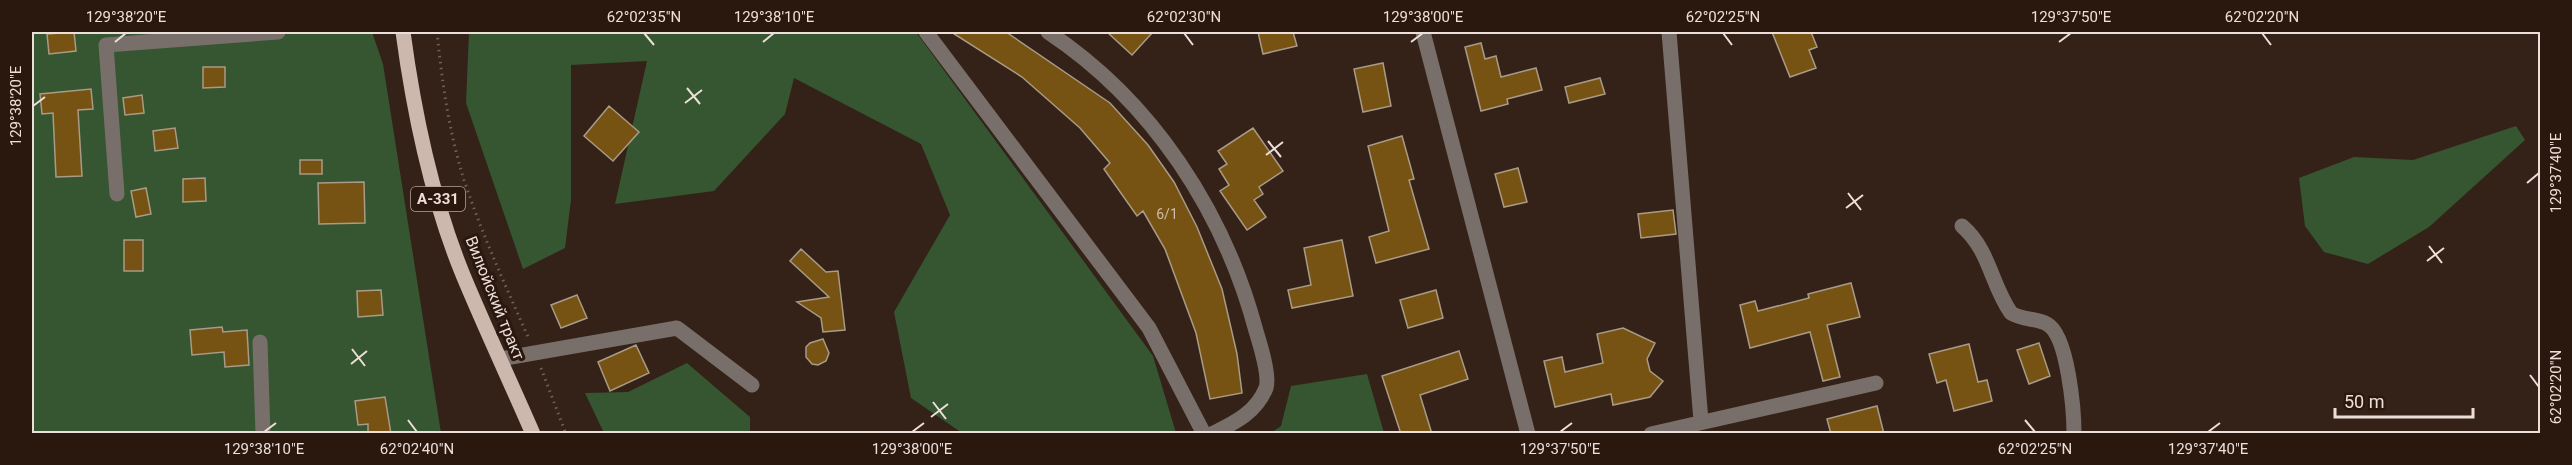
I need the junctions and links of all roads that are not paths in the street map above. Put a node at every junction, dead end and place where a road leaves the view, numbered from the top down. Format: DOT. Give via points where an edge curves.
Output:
graph roads {
  1 [pos="278,32"];
  2 [pos="403,32"];
  3 [pos="926,32"];
  4 [pos="1048,32"];
  5 [pos="1423,32"];
  6 [pos="1669,32"];
  7 [pos="117,194"];
  8 [pos="1962,226"];
  9 [pos="260,342"];
  10 [pos="500,359"];
  11 [pos="1876,383"];
  12 [pos="752,385"];
  13 [pos="1701,421"];
  14 [pos="263,434"];
  15 [pos="533,434"];
  16 [pos="1204,434"];
  17 [pos="1212,434"];
  18 [pos="1528,434"];
  19 [pos="1651,434"];
  20 [pos="2074,434"];
  1 -- 7 [label="street" via="106,45"];
  2 -- 10 [label="main road, Вилюйский тракт / А-331" via="423,150 462,273"];
  3 -- 16 [label="street" via="1149,328"];
  4 -- 17 [label="street" via="1092,64 1173,152 1211,213 1237,268 1263,355 1267,386 1255,408"];
  5 -- 18 [label="street"];
  6 -- 13 [label="street"];
  8 -- 20 [label="street" via="1983,250 2012,313 2046,323 2055,331 2072,392"];
  9 -- 14 [label="street"];
  10 -- 12 [label="street" via="677,328"];
  10 -- 15 [label="main road, Вилюйский тракт / А-331"];
  11 -- 13 [label="street"];
  13 -- 19 [label="street"];
}
